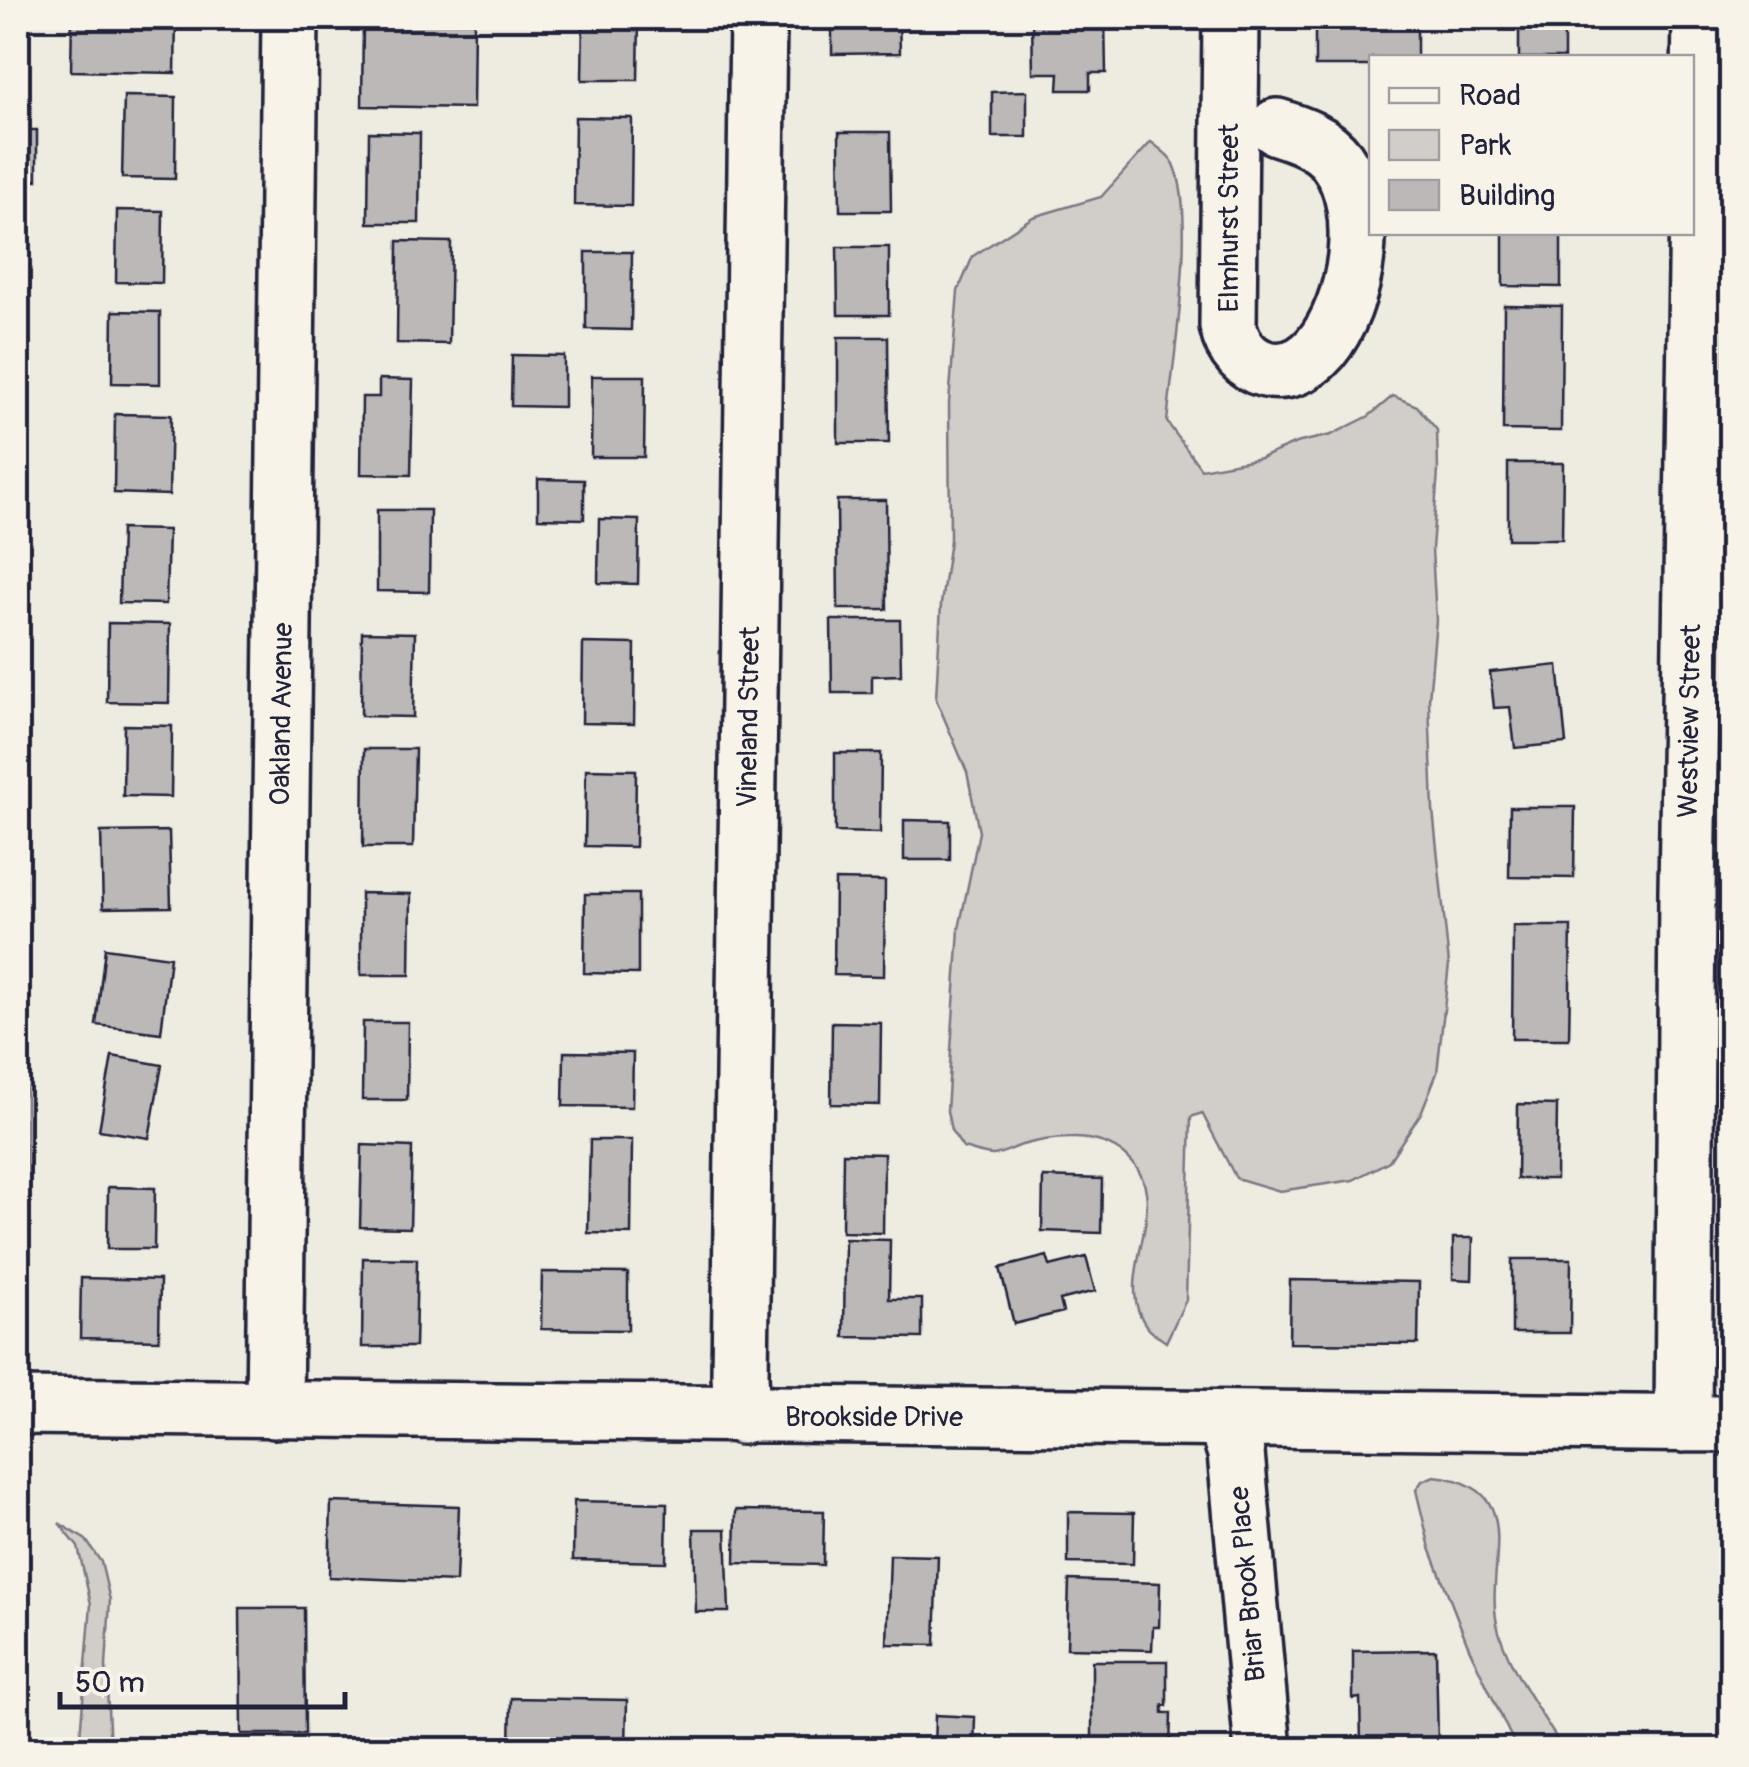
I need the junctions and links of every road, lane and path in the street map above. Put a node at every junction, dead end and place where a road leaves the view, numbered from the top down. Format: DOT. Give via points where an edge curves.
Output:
graph roads {
  1 [pos="290,18"];
  2 [pos="758,18"];
  3 [pos="1231,18"];
  4 [pos="1701,18"];
  5 [pos="1278,127"];
  6 [pos="1709,891"];
  7 [pos="18,1406"];
  8 [pos="274,1410"];
  9 [pos="742,1416"];
  10 [pos="1225,1419"];
  11 [pos="1707,1424"];
  12 [pos="1263,1750"];
  1 -- 8 [label="street, Oakland Avenue"];
  2 -- 9 [label="street, Vineland Street"];
  3 -- 5 [label="street, Elmhurst Street" via="1228,326 1244,357 1260,370 1278,371 1299,366 1320,349 1346,303 1358,232 1351,185 1335,157"];
  4 -- 6 [label="street, Westview Street"];
  6 -- 11 [label="street, Westview Street"];
  7 -- 8 [label="street, Brookside Drive"];
  8 -- 9 [label="street, Brookside Drive"];
  9 -- 10 [label="street, Brookside Drive"];
  10 -- 11 [label="street, Brookside Drive"];
  10 -- 12 [label="street, Briar Brook Place" via="1236,1454"];
}
